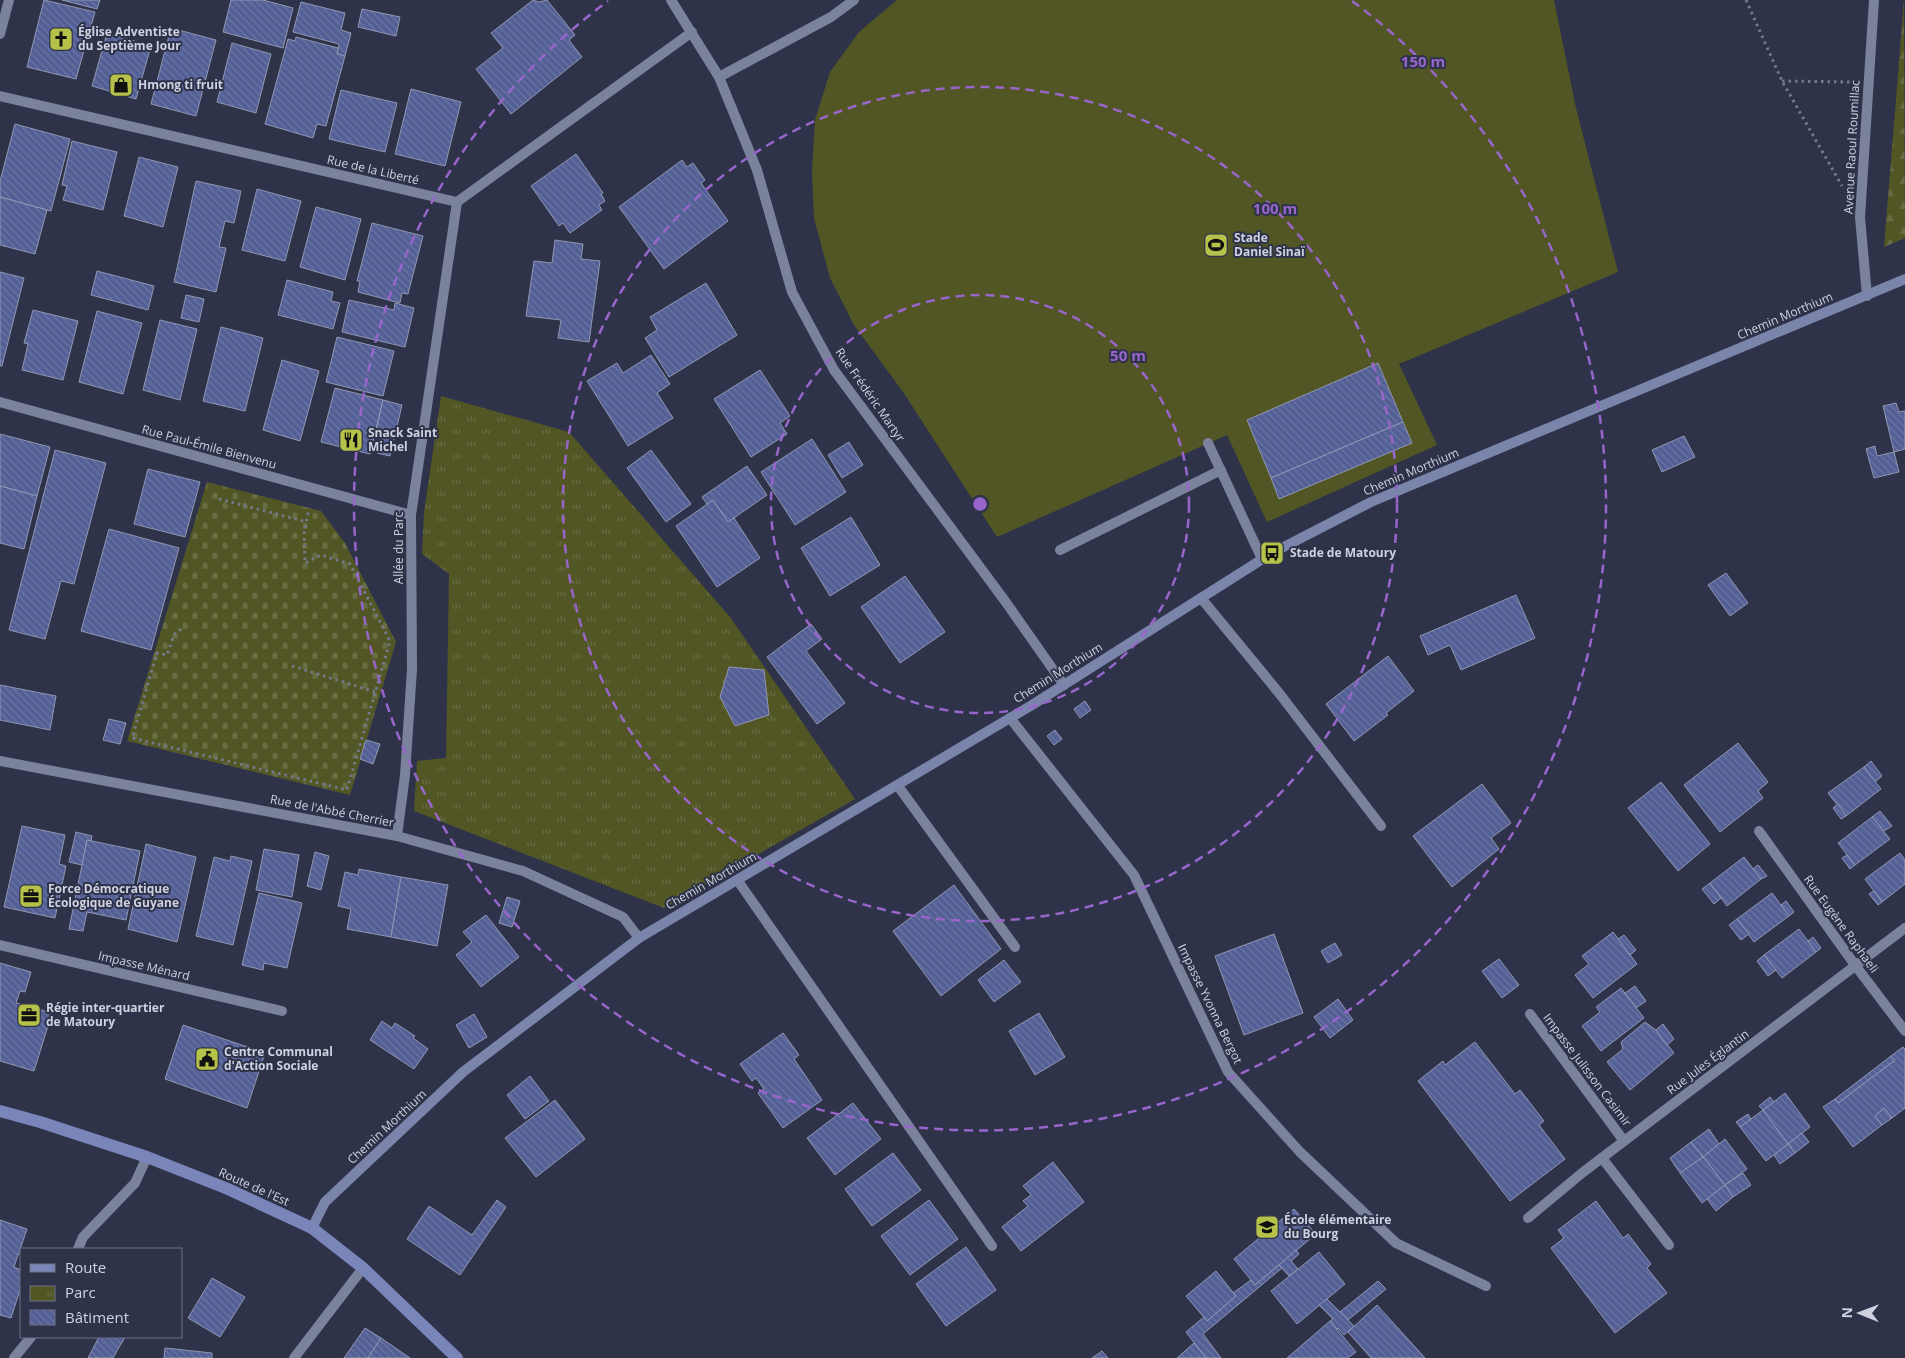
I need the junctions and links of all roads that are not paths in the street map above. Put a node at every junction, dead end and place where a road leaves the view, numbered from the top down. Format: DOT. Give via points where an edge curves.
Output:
graph roads {
  1 [pos="9,0"];
  2 [pos="671,0"];
  3 [pos="854,0"];
  4 [pos="1874,0"];
  5 [pos="692,32"];
  6 [pos="0,34"];
  7 [pos="719,77"];
  8 [pos="0,96"];
  9 [pos="457,202"];
  10 [pos="1905,279"];
  11 [pos="1867,296"];
  12 [pos="0,402"];
  13 [pos="1208,443"];
  14 [pos="1220,470"];
  15 [pos="410,515"];
  16 [pos="1060,550"];
  17 [pos="1262,559"];
  18 [pos="1201,598"];
  19 [pos="1064,684"];
  20 [pos="1010,718"];
  21 [pos="0,761"];
  22 [pos="898,786"];
  23 [pos="1381,826"];
  24 [pos="1759,831"];
  25 [pos="397,836"];
  26 [pos="738,881"];
  27 [pos="1905,928"];
  28 [pos="639,938"];
  29 [pos="0,945"];
  30 [pos="1015,948"];
  31 [pos="1854,965"];
  32 [pos="282,1012"];
  33 [pos="1530,1014"];
  34 [pos="1905,1031"];
  35 [pos="0,1111"];
  36 [pos="1624,1141"];
  37 [pos="147,1157"];
  38 [pos="1602,1158"];
  39 [pos="1528,1218"];
  40 [pos="312,1228"];
  41 [pos="1669,1245"];
  42 [pos="992,1246"];
  43 [pos="78,1248"];
  44 [pos="363,1268"];
  45 [pos="1486,1286"];
  46 [pos="30,1338"];
  47 [pos="14,1358"];
  48 [pos="294,1358"];
  49 [pos="458,1358"];
  1 -- 6 [label="street"];
  2 -- 5 [label="street, Rue Frédéric Martyr"];
  3 -- 7 [label="street" via="831,17"];
  4 -- 11 [label="street, Avenue Raoul Roumillac" via="1860,217"];
  5 -- 7 [label="street, Rue Frédéric Martyr"];
  5 -- 9 [label="street"];
  7 -- 19 [label="street, Rue Frédéric Martyr" via="758,170 792,292 834,370"];
  8 -- 9 [label="street, Rue de la Liberté"];
  9 -- 15 [label="street, Allée du Parc"];
  10 -- 11 [label="street, Chemin Morthium"];
  11 -- 17 [label="street, Chemin Morthium" via="1371,502"];
  12 -- 15 [label="street, Rue Paul-Émile Bienvenu"];
  13 -- 14 [label="street"];
  14 -- 16 [label="street"];
  14 -- 17 [label="street"];
  15 -- 25 [label="street, Allée du Parc" via="412,668 405,775"];
  17 -- 18 [label="street, Chemin Morthium"];
  18 -- 19 [label="street, Chemin Morthium"];
  18 -- 23 [label="street"];
  19 -- 20 [label="street, Chemin Morthium"];
  20 -- 22 [label="street, Chemin Morthium"];
  20 -- 45 [label="street, Impasse Yvonna Bergot" via="1134,876 1228,1072 1300,1152 1396,1243"];
  21 -- 25 [label="street, Rue de l'Abbé Cherrier"];
  22 -- 26 [label="street, Chemin Morthium"];
  22 -- 30 [label="street"];
  24 -- 31 [label="street, Rue Eugène Raphaeli"];
  25 -- 28 [label="street, Rue de l'Abbé Cherrier" via="523,871 623,917"];
  26 -- 28 [label="street, Chemin Morthium"];
  26 -- 42 [label="street"];
  27 -- 31 [label="street, Rue Jules Églantin"];
  28 -- 40 [label="street, Chemin Morthium" via="463,1072 325,1202"];
  29 -- 32 [label="street, Impasse Ménard"];
  31 -- 34 [label="street, Rue Eugène Raphaeli"];
  31 -- 36 [label="street, Rue Jules Églantin"];
  33 -- 36 [label="street, Impasse Julisson Casimir"];
  35 -- 37 [label="main road, Route de l'Est"];
  36 -- 38 [label="street, Rue Jules Églantin"];
  37 -- 40 [label="main road, Route de l'Est" via="228,1189"];
  37 -- 43 [label="street" via="135,1183 83,1237"];
  38 -- 39 [label="street, Rue Jules Églantin"];
  38 -- 41 [label="street"];
  40 -- 44 [label="main road, Route de l'Est"];
  44 -- 48 [label="street"];
  44 -- 49 [label="main road, Route de l'Est"];
  46 -- 47 [label="street"];
}
